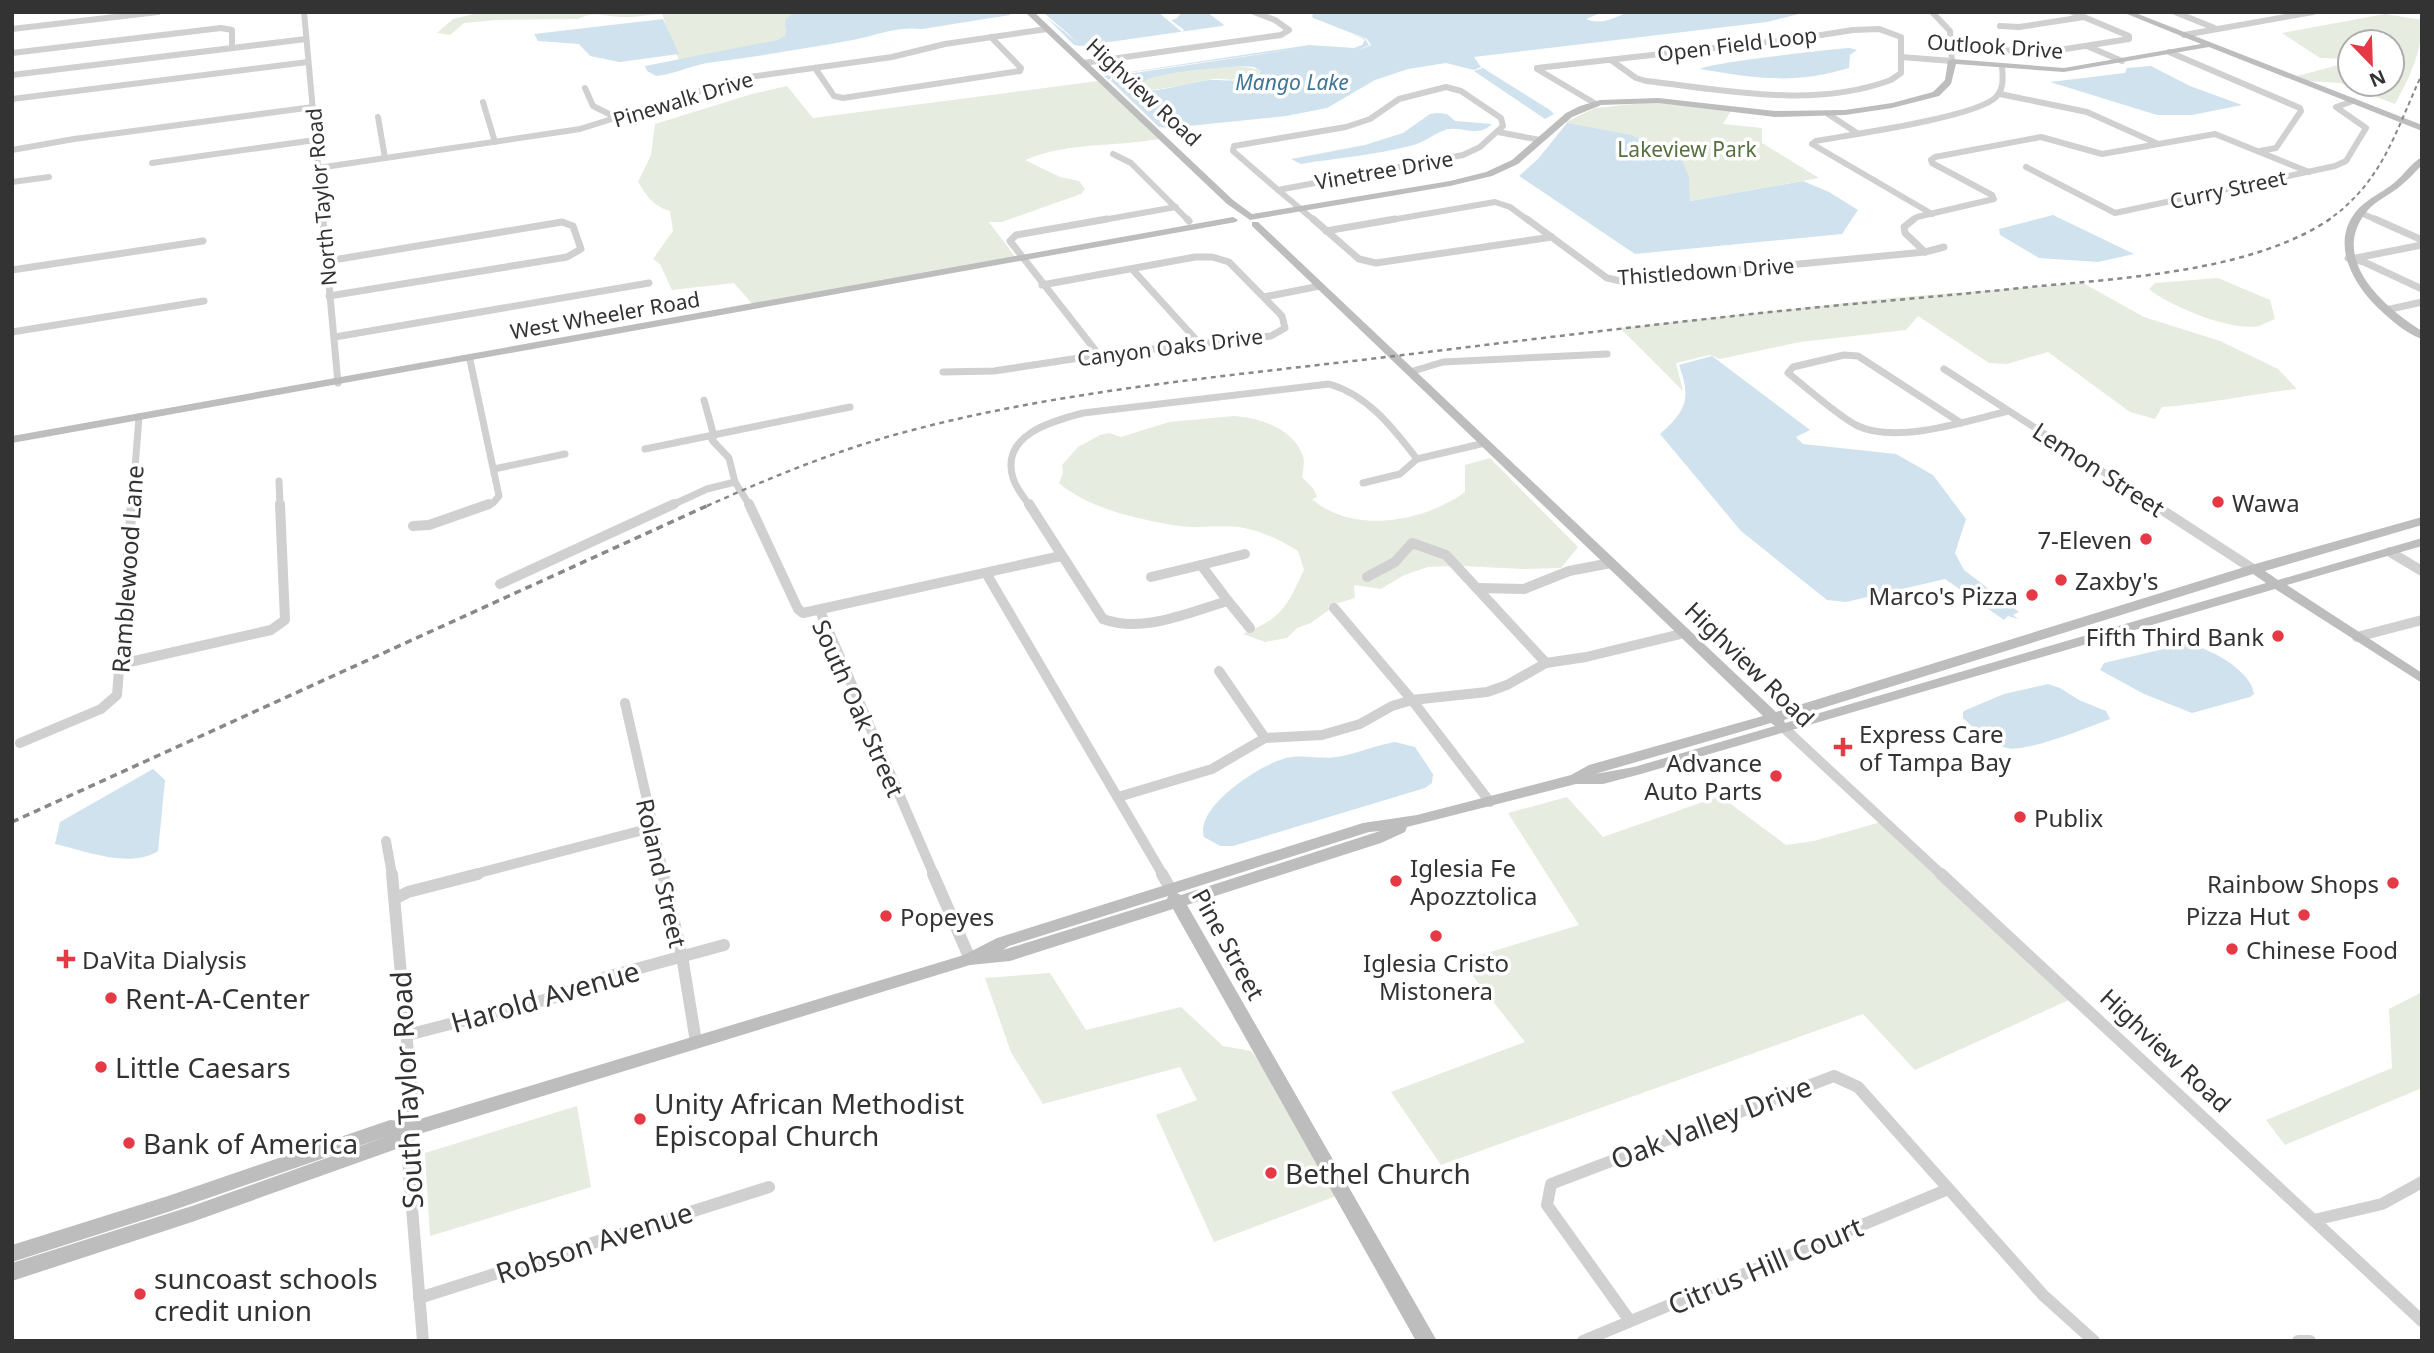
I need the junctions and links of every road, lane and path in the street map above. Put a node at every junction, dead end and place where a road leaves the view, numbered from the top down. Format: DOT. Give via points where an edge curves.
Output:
graph roads {
  1 [pos="158,12"];
  2 [pos="304,12"];
  3 [pos="1030,12"];
  4 [pos="1254,12"];
  5 [pos="1932,12"];
  6 [pos="2073,12"];
  7 [pos="2126,12"];
  8 [pos="2175,12"];
  9 [pos="2313,12"];
  10 [pos="2084,17"];
  11 [pos="2000,26"];
  12 [pos="12,29"];
  13 [pos="1047,29"];
  14 [pos="2218,29"];
  15 [pos="2184,35"];
  16 [pos="991,37"];
  17 [pos="306,39"];
  18 [pos="2210,45"];
  19 [pos="1951,46"];
  20 [pos="2087,46"];
  21 [pos="233,48"];
  22 [pos="2169,52"];
  23 [pos="12,53"];
  24 [pos="1901,57"];
  25 [pos="1611,60"];
  26 [pos="1952,61"];
  27 [pos="2122,61"];
  28 [pos="308,62"];
  29 [pos="1083,63"];
  30 [pos="2002,66"];
  31 [pos="814,68"];
  32 [pos="12,75"];
  33 [pos="585,88"];
  34 [pos="2000,94"];
  35 [pos="12,99"];
  36 [pos="2353,101"];
  37 [pos="483,102"];
  38 [pos="1595,104"];
  39 [pos="313,107"];
  40 [pos="1828,114"];
  41 [pos="378,117"];
  42 [pos="617,118"];
  43 [pos="2422,128"];
  44 [pos="1498,132"];
  45 [pos="1857,133"];
  46 [pos="315,140"];
  47 [pos="1540,140"];
  48 [pos="495,142"];
  49 [pos="2156,144"];
  50 [pos="12,150"];
  51 [pos="2260,152"];
  52 [pos="1113,154"];
  53 [pos="385,158"];
  54 [pos="2422,160"];
  55 [pos="152,163"];
  56 [pos="2026,167"];
  57 [pos="318,168"];
  58 [pos="2309,172"];
  59 [pos="49,177"];
  60 [pos="12,183"];
  61 [pos="1276,190"];
  62 [pos="1230,202"];
  63 [pos="1176,207"];
  64 [pos="1301,209"];
  65 [pos="2361,213"];
  66 [pos="1932,214"];
  67 [pos="1189,220"];
  68 [pos="1253,220"];
  69 [pos="1239,222"];
  70 [pos="1325,230"];
  71 [pos="1266,236"];
  72 [pos="1552,237"];
  73 [pos="204,241"];
  74 [pos="2422,243"];
  75 [pos="1944,247"];
  76 [pos="1925,252"];
  77 [pos="2348,258"];
  78 [pos="1021,259"];
  79 [pos="327,261"];
  80 [pos="1132,269"];
  81 [pos="12,270"];
  82 [pos="649,283"];
  83 [pos="1042,285"];
  84 [pos="1320,286"];
  85 [pos="2422,289"];
  86 [pos="329,296"];
  87 [pos="1264,297"];
  88 [pos="204,301"];
  89 [pos="2422,302"];
  90 [pos="2386,310"];
  91 [pos="12,332"];
  92 [pos="335,337"];
  93 [pos="2422,337"];
  94 [pos="1200,344"];
  95 [pos="1607,354"];
  96 [pos="1099,355"];
  97 [pos="470,360"];
  98 [pos="1944,369"];
  99 [pos="943,372"];
  100 [pos="1410,372"];
  101 [pos="338,383"];
  102 [pos="704,400"];
  103 [pos="850,408"];
  104 [pos="2008,411"];
  105 [pos="139,417"];
  106 [pos="1961,423"];
  107 [pos="714,436"];
  108 [pos="12,440"];
  109 [pos="1485,443"];
  110 [pos="645,449"];
  111 [pos="565,454"];
  112 [pos="1417,459"];
  113 [pos="494,469"];
  114 [pos="279,481"];
  115 [pos="735,482"];
  116 [pos="1363,483"];
  117 [pos="2422,521"];
  118 [pos="413,526"];
  119 [pos="2422,542"];
  120 [pos="2390,552"];
  121 [pos="1245,554"];
  122 [pos="1061,556"];
  123 [pos="1611,563"];
  124 [pos="1201,565"];
  125 [pos="2253,569"];
  126 [pos="2422,571"];
  127 [pos="986,573"];
  128 [pos="1151,577"];
  129 [pos="1367,577"];
  130 [pos="500,584"];
  131 [pos="2276,584"];
  132 [pos="1478,588"];
  133 [pos="1228,601"];
  134 [pos="1334,608"];
  135 [pos="820,611"];
  136 [pos="2422,620"];
  137 [pos="1250,628"];
  138 [pos="1685,633"];
  139 [pos="2357,637"];
  140 [pos="1545,663"];
  141 [pos="121,664"];
  142 [pos="1219,671"];
  143 [pos="2422,679"];
  144 [pos="1412,700"];
  145 [pos="625,704"];
  146 [pos="1778,723"];
  147 [pos="1265,738"];
  148 [pos="20,743"];
  149 [pos="1118,797"];
  150 [pos="1490,802"];
  151 [pos="651,828"];
  152 [pos="386,841"];
  153 [pos="1175,897"];
  154 [pos="397,898"];
  155 [pos="724,945"];
  156 [pos="682,956"];
  157 [pos="970,959"];
  158 [pos="407,1035"];
  159 [pos="696,1042"];
  160 [pos="410,1129"];
  161 [pos="2422,1182"];
  162 [pos="769,1187"];
  163 [pos="1946,1190"];
  164 [pos="2314,1220"];
  165 [pos="12,1254"];
  166 [pos="12,1272"];
  167 [pos="419,1298"];
  168 [pos="1630,1321"];
  169 [pos="2422,1321"];
  170 [pos="423,1341"];
  171 [pos="1427,1341"];
  172 [pos="1583,1341"];
  173 [pos="2094,1341"];
  174 [pos="2298,1341"];
  175 [pos="2310,1341"];
  1 -- 12 [label="street"];
  2 -- 17 [label="street, North Taylor Road"];
  3 -- 13 [label="street, Highview Road"];
  4 -- 29 [label="street" via="1289,30"];
  5 -- 19 [label="street" via="1950,31"];
  6 -- 10 [label="street"];
  7 -- 15 [label="street"];
  8 -- 14 [label="street"];
  9 -- 14 [label="street"];
  10 -- 11 [label="street"];
  10 -- 20 [label="street" via="2129,36"];
  13 -- 16 [label="street, Pinewalk Drive"];
  13 -- 29 [label="street, Highview Road"];
  14 -- 15 [label="street"];
  15 -- 18 [label="street"];
  16 -- 31 [label="street, Pinewalk Drive"];
  16 -- 31 [label="street" via="1020,71 844,98 834,96"];
  17 -- 21 [label="street"];
  17 -- 28 [label="street, North Taylor Road"];
  18 -- 22 [label="street, Outlook Drive"];
  18 -- 36 [label="street"];
  19 -- 20 [label="street" via="2040,54"];
  19 -- 26 [label="street"];
  20 -- 27 [label="street"];
  21 -- 23 [label="street" via="232,30 221,28"];
  21 -- 32 [label="street"];
  22 -- 27 [label="street, Outlook Drive"];
  22 -- 51 [label="street" via="2300,107 2276,148"];
  24 -- 25 [label="street, Open Field Loop" via="1898,34 1845,29"];
  24 -- 25 [label="street, Open Field Loop" via="1901,73 1891,80 1803,96 1646,81"];
  24 -- 26 [label="street, Outlook Drive"];
  25 -- 38 [label="street, Open Field Loop" via="1537,68"];
  26 -- 30 [label="street, Outlook Drive"];
  26 -- 40 [label="street" via="1950,80 1936,94"];
  27 -- 30 [label="street, Outlook Drive" via="2064,70"];
  28 -- 35 [label="street"];
  28 -- 39 [label="street, North Taylor Road"];
  29 -- 62 [label="street, Highview Road"];
  30 -- 34 [label="street"];
  31 -- 42 [label="street, Pinewalk Drive" via="733,80"];
  33 -- 42 [label="street" via="593,106"];
  34 -- 45 [label="street" via="1971,111"];
  34 -- 49 [label="street" via="2087,112"];
  36 -- 43 [label="street"];
  36 -- 58 [label="street, Curry Street" via="2336,107 2366,128 2346,162"];
  37 -- 48 [label="street"];
  38 -- 40 [label="street" via="1668,100 1767,113"];
  38 -- 47 [label="street" via="1565,116"];
  39 -- 46 [label="street, North Taylor Road"];
  39 -- 50 [label="street"];
  40 -- 45 [label="street"];
  41 -- 53 [label="street"];
  42 -- 48 [label="street, Pinewalk Drive" via="580,130"];
  44 -- 47 [label="street"];
  44 -- 61 [label="street, Vinetree Drive" via="1464,155"];
  44 -- 61 [label="street, Vinetree Drive" via="1503,126 1501,118 1461,91 1446,87 1399,99 1370,119 1346,127 1234,146 1233,151"];
  45 -- 66 [label="street" via="1812,144"];
  46 -- 55 [label="street"];
  46 -- 57 [label="street, North Taylor Road"];
  47 -- 64 [label="street" via="1511,165 1480,176"];
  48 -- 53 [label="street, Pinewalk Drive"];
  49 -- 51 [label="street" via="2215,134"];
  49 -- 66 [label="street" via="2102,155 2041,136 1935,157 1932,163 1994,199"];
  51 -- 58 [label="street"];
  52 -- 63 [label="street" via="1131,163"];
  53 -- 57 [label="street, Pinewalk Drive"];
  54 -- 65 [label="street"];
  56 -- 58 [label="street, Curry Street" via="2115,213"];
  57 -- 79 [label="street, North Taylor Road"];
  59 -- 60 [label="street"];
  61 -- 64 [label="street, Vinetree Drive"];
  62 -- 68 [label="street, Highview Road"];
  62 -- 69 [label="street, Highview Road"];
  63 -- 67 [label="street"];
  63 -- 78 [label="street" via="1016,235 1010,241"];
  64 -- 68 [label="street"];
  64 -- 70 [label="street, Vinetree Drive"];
  65 -- 74 [label="street"];
  65 -- 77 [label="street" via="2349,236"];
  66 -- 76 [label="street" via="1917,217 1904,228"];
  68 -- 69 [label="street, West Wheeler Road"];
  68 -- 71 [label="street, Highview Road"];
  69 -- 71 [label="street, Highview Road"];
  69 -- 78 [label="street, West Wheeler Road"];
  70 -- 72 [label="street, Thistledown Drive" via="1495,202 1510,207"];
  70 -- 72 [label="street, Vinetree Drive" via="1359,259 1376,263"];
  71 -- 84 [label="street, Highview Road"];
  72 -- 76 [label="street, Thistledown Drive" via="1606,278 1621,281"];
  73 -- 81 [label="street"];
  74 -- 77 [label="street"];
  75 -- 76 [label="street, Thistledown Drive"];
  77 -- 85 [label="street"];
  77 -- 90 [label="street"];
  78 -- 83 [label="street"];
  78 -- 97 [label="street, West Wheeler Road"];
  79 -- 86 [label="street, North Taylor Road"];
  79 -- 86 [label="street" via="562,222 573,226 581,249 567,257"];
  80 -- 83 [label="street, Canyon Oaks Drive"];
  80 -- 87 [label="street, Canyon Oaks Drive" via="1195,257 1219,258 1229,262"];
  80 -- 94 [label="street"];
  82 -- 92 [label="street"];
  83 -- 96 [label="street"];
  84 -- 87 [label="street"];
  84 -- 100 [label="street, Highview Road"];
  86 -- 92 [label="street, North Taylor Road"];
  87 -- 94 [label="street, Canyon Oaks Drive" via="1285,320 1282,331"];
  88 -- 91 [label="street"];
  89 -- 90 [label="street"];
  90 -- 93 [label="street"];
  92 -- 101 [label="street, North Taylor Road"];
  94 -- 96 [label="street, Canyon Oaks Drive"];
  95 -- 100 [label="street" via="1443,362"];
  96 -- 99 [label="street, Canyon Oaks Drive" via="994,371"];
  97 -- 101 [label="street, West Wheeler Road"];
  97 -- 113 [label="street"];
  98 -- 104 [label="street, Lemon Street"];
  100 -- 109 [label="street, Highview Road"];
  101 -- 105 [label="street, West Wheeler Road"];
  102 -- 107 [label="street, South Oak Street"];
  103 -- 107 [label="street"];
  104 -- 106 [label="street"];
  104 -- 125 [label="street, Lemon Street"];
  105 -- 108 [label="street, West Wheeler Road"];
  105 -- 141 [label="street, Ramblewood Lane"];
  106 -- 106 [label="street" via="1915,433 1858,426 1788,373 1793,367 1858,356"];
  107 -- 110 [label="street"];
  107 -- 115 [label="street, South Oak Street" via="729,458"];
  109 -- 112 [label="street"];
  109 -- 123 [label="street, Highview Road"];
  111 -- 113 [label="street"];
  112 -- 116 [label="street" via="1408,472"];
  112 -- 122 [label="street" via="1350,389 1329,384 1083,413 1033,431 1011,453 1013,480"];
  113 -- 118 [label="street" via="499,496 494,503"];
  114 -- 141 [label="street" via="285,620 271,630"];
  115 -- 130 [label="street" via="706,489"];
  115 -- 135 [label="street, South Oak Street" via="798,609"];
  117 -- 125 [label="street"];
  119 -- 120 [label="street"];
  120 -- 126 [label="street"];
  120 -- 131 [label="street"];
  121 -- 124 [label="street"];
  122 -- 127 [label="street"];
  122 -- 133 [label="street" via="1102,619 1111,624 1135,625"];
  123 -- 132 [label="street" via="1569,571 1524,589"];
  123 -- 138 [label="street, Highview Road"];
  124 -- 128 [label="street"];
  124 -- 133 [label="street"];
  125 -- 131 [label="street"];
  125 -- 146 [label="street"];
  127 -- 135 [label="street"];
  127 -- 149 [label="street, Pine Street"];
  129 -- 132 [label="street" via="1395,562 1412,543 1446,555"];
  131 -- 139 [label="street"];
  131 -- 146 [label="street"];
  132 -- 140 [label="street"];
  133 -- 137 [label="street"];
  134 -- 144 [label="street"];
  135 -- 157 [label="street, South Oak Street"];
  136 -- 139 [label="street"];
  138 -- 140 [label="street"];
  138 -- 146 [label="street, Highview Road"];
  139 -- 143 [label="street"];
  140 -- 144 [label="street" via="1487,692"];
  141 -- 148 [label="street, Ramblewood Lane" via="117,695 101,709"];
  142 -- 147 [label="street"];
  144 -- 147 [label="street" via="1360,724 1322,735"];
  144 -- 150 [label="street"];
  145 -- 151 [label="street, Roland Street"];
  146 -- 150 [label="street" via="1594,768 1576,779"];
  146 -- 164 [label="street, Highview Road"];
  147 -- 149 [label="street" via="1212,769"];
  149 -- 153 [label="street, Pine Street"];
  150 -- 153 [label="street" via="1417,820 1375,839"];
  151 -- 154 [label="street"];
  151 -- 156 [label="street, Roland Street"];
  152 -- 154 [label="street, South Taylor Road"];
  153 -- 157 [label="street" via="1003,942"];
  153 -- 171 [label="street, Pine Street"];
  154 -- 158 [label="street, South Taylor Road"];
  155 -- 156 [label="street, Harold Avenue"];
  156 -- 158 [label="street, Harold Avenue" via="603,978 570,993"];
  156 -- 159 [label="street, Roland Street"];
  157 -- 159 [label="street"];
  158 -- 160 [label="street, South Taylor Road" via="413,1110"];
  159 -- 160 [label="street"];
  160 -- 165 [label="street" via="390,1127"];
  160 -- 166 [label="street" via="395,1142"];
  160 -- 167 [label="street, South Taylor Road" via="407,1148"];
  161 -- 164 [label="street" via="2382,1203"];
  162 -- 167 [label="street, Robson Avenue"];
  163 -- 168 [label="street, Citrus Hill Court"];
  163 -- 168 [label="street, Oak Valley Drive" via="1858,1087 1834,1076 1551,1184 1547,1205"];
  163 -- 173 [label="street, Oak Valley Drive" via="2043,1296"];
  164 -- 169 [label="street, Highview Road"];
  167 -- 170 [label="street, South Taylor Road"];
  168 -- 172 [label="street, Citrus Hill Court"];
  174 -- 175 [label="street"];
}
